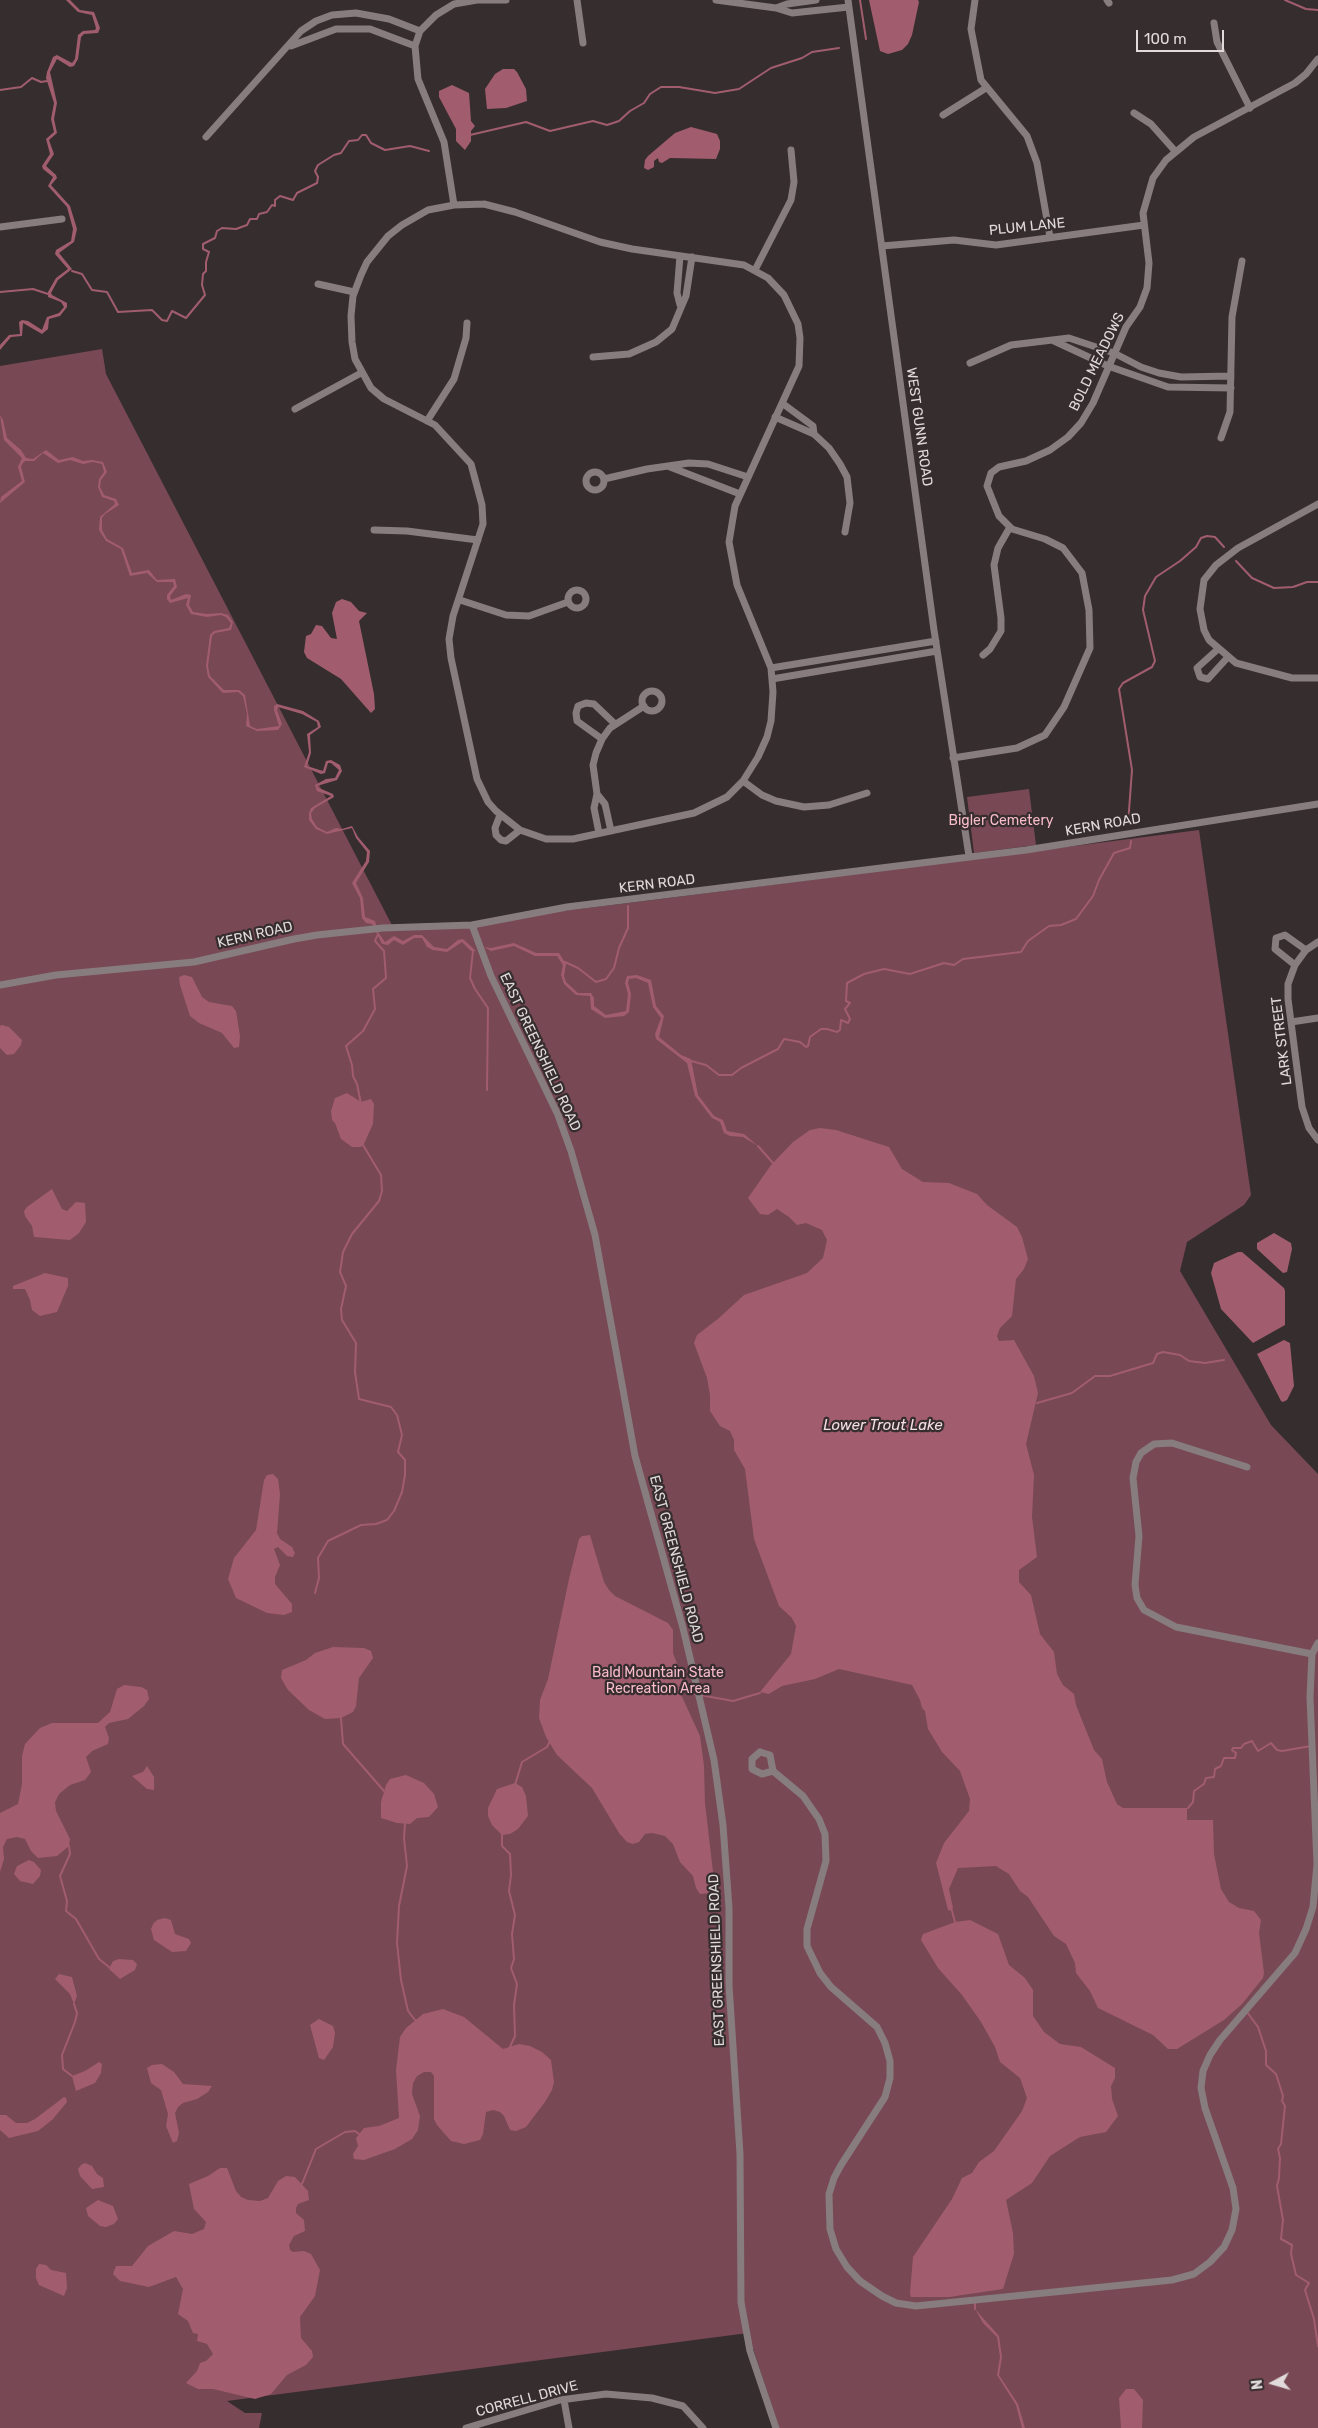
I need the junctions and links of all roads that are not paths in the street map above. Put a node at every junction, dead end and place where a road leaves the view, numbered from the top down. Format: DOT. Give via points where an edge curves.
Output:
graph roads {
  1 [pos="506,0"];
  2 [pos="578,0"];
  3 [pos="716,0"];
  4 [pos="816,0"];
  5 [pos="975,0"];
  6 [pos="746,2"];
  7 [pos="766,4"];
  8 [pos="849,4"];
  9 [pos="776,8"];
  10 [pos="326,17"];
  11 [pos="1214,23"];
  12 [pos="329,31"];
  13 [pos="420,31"];
  14 [pos="583,43"];
  15 [pos="415,46"];
  16 [pos="289,47"];
  17 [pos="1318,59"];
  18 [pos="986,88"];
  19 [pos="1250,108"];
  20 [pos="1134,113"];
  21 [pos="943,115"];
  22 [pos="206,136"];
  23 [pos="791,150"];
  24 [pos="1175,150"];
  25 [pos="454,205"];
  26 [pos="62,218"];
  27 [pos="1144,225"];
  28 [pos="0,227"];
  29 [pos="1050,237"];
  30 [pos="882,246"];
  31 [pos="680,256"];
  32 [pos="692,257"];
  33 [pos="1242,261"];
  34 [pos="755,270"];
  35 [pos="318,284"];
  36 [pos="354,292"];
  37 [pos="680,305"];
  38 [pos="467,323"];
  39 [pos="1054,341"];
  40 [pos="1114,353"];
  41 [pos="593,357"];
  42 [pos="970,363"];
  43 [pos="1108,366"];
  44 [pos="1146,369"];
  45 [pos="361,373"];
  46 [pos="1181,376"];
  47 [pos="1231,376"];
  48 [pos="1142,380"];
  49 [pos="1180,388"];
  50 [pos="1231,388"];
  51 [pos="782,403"];
  52 [pos="295,409"];
  53 [pos="776,417"];
  54 [pos="427,421"];
  55 [pos="814,434"];
  56 [pos="1221,438"];
  57 [pos="667,466"];
  58 [pos="748,477"];
  59 [pos="604,479"];
  60 [pos="740,494"];
  61 [pos="1318,504"];
  62 [pos="1010,527"];
  63 [pos="374,530"];
  64 [pos="845,532"];
  65 [pos="478,540"];
  66 [pos="460,600"];
  67 [pos="568,602"];
  68 [pos="936,641"];
  69 [pos="1218,649"];
  70 [pos="938,651"];
  71 [pos="848,655"];
  72 [pos="982,655"];
  73 [pos="1228,657"];
  74 [pos="850,666"];
  75 [pos="771,668"];
  76 [pos="1318,678"];
  77 [pos="772,679"];
  78 [pos="644,706"];
  79 [pos="615,724"];
  80 [pos="602,739"];
  81 [pos="953,758"];
  82 [pos="743,782"];
  83 [pos="867,793"];
  84 [pos="597,794"];
  85 [pos="1318,804"];
  86 [pos="500,815"];
  87 [pos="520,830"];
  88 [pos="610,830"];
  89 [pos="599,833"];
  90 [pos="970,856"];
  91 [pos="472,925"];
  92 [pos="1318,942"];
  93 [pos="1306,950"];
  94 [pos="1295,965"];
  95 [pos="0,985"];
  96 [pos="1318,1018"];
  97 [pos="1291,1022"];
  98 [pos="1318,1140"];
  99 [pos="1247,1467"];
  100 [pos="1318,1643"];
  101 [pos="1312,1654"];
  102 [pos="773,1771"];
  103 [pos="564,2400"];
  104 [pos="466,2428"];
  105 [pos="569,2428"];
  106 [pos="703,2428"];
  107 [pos="776,2428"];
  1 -- 13 [label="street" via="454,4 436,15"];
  2 -- 14 [label="street"];
  3 -- 6 [label="street"];
  4 -- 9 [label="street"];
  5 -- 18 [label="street" via="972,40 981,80"];
  6 -- 7 [label="street"];
  7 -- 9 [label="street"];
  8 -- 9 [label="street" via="792,13"];
  8 -- 30 [label="street, WEST GUNN ROAD"];
  10 -- 12 [label="street"];
  10 -- 13 [label="street" via="356,13 389,19"];
  10 -- 16 [label="street" via="301,31"];
  11 -- 19 [label="street" via="1217,42"];
  12 -- 15 [label="street" via="370,29"];
  12 -- 16 [label="street"];
  13 -- 15 [label="street"];
  15 -- 25 [label="street" via="418,79 444,142"];
  16 -- 22 [label="street"];
  17 -- 19 [label="street, BOLD MEADOWS" via="1301,79"];
  18 -- 21 [label="street"];
  18 -- 29 [label="street" via="1027,136 1037,163"];
  19 -- 24 [label="street, BOLD MEADOWS"];
  20 -- 24 [label="street" via="1151,124"];
  23 -- 34 [label="street" via="794,182 791,200"];
  24 -- 27 [label="street, BOLD MEADOWS" via="1153,178 1146,199"];
  25 -- 31 [label="street" via="484,204 600,242"];
  25 -- 36 [label="street" via="428,210 388,236 367,262"];
  26 -- 28 [label="street"];
  27 -- 29 [label="street, PLUM LANE"];
  27 -- 40 [label="street, BOLD MEADOWS" via="1149,263 1147,288"];
  29 -- 30 [label="street, PLUM LANE" via="996,245 954,240"];
  30 -- 68 [label="street, WEST GUNN ROAD"];
  31 -- 32 [label="street"];
  31 -- 37 [label="street" via="677,293"];
  32 -- 34 [label="street" via="730,262"];
  32 -- 37 [label="street" via="686,296"];
  33 -- 47 [label="street" via="1232,317"];
  34 -- 51 [label="street" via="784,295 798,324 799,366"];
  35 -- 36 [label="street"];
  36 -- 45 [label="street" via="352,342"];
  37 -- 41 [label="street" via="672,329 656,342 629,354"];
  38 -- 54 [label="street" via="454,379"];
  39 -- 40 [label="street" via="1069,338"];
  39 -- 42 [label="street" via="1012,345"];
  39 -- 43 [label="street"];
  40 -- 43 [label="street, BOLD MEADOWS"];
  40 -- 44 [label="street"];
  43 -- 48 [label="street"];
  43 -- 62 [label="street, BOLD MEADOWS" via="1082,423 1068,437 1040,456 999,467 991,474 986,486 990,500 998,516"];
  44 -- 46 [label="street"];
  44 -- 48 [label="street"];
  45 -- 52 [label="street"];
  45 -- 54 [label="street" via="384,399"];
  46 -- 47 [label="street"];
  46 -- 49 [label="street"];
  47 -- 50 [label="street"];
  48 -- 49 [label="street"];
  49 -- 50 [label="street"];
  50 -- 56 [label="street" via="1230,412"];
  51 -- 53 [label="street"];
  51 -- 55 [label="street" via="813,426"];
  53 -- 55 [label="street"];
  53 -- 58 [label="street"];
  54 -- 65 [label="street" via="435,425 471,464 482,505 483,524"];
  55 -- 64 [label="street" via="829,448 847,478 850,503"];
  57 -- 58 [label="street" via="708,464"];
  57 -- 59 [label="street"];
  57 -- 60 [label="street"];
  58 -- 60 [label="street"];
  60 -- 75 [label="street" via="731,525 731,561 737,585"];
  61 -- 69 [label="street" via="1238,548 1216,565 1204,580 1200,595 1202,620 1209,640"];
  62 -- 72 [label="street" via="998,548 994,565 1001,630 990,649"];
  62 -- 81 [label="street, BOLD MEADOWS" via="1053,542 1063,548 1076,564 1085,581 1091,627 1090,648 1064,707 1045,735 1017,748"];
  63 -- 65 [label="street"];
  65 -- 66 [label="street"];
  66 -- 67 [label="street" via="506,616 529,616"];
  66 -- 86 [label="street" via="449,639 450,658 477,778 488,802"];
  68 -- 70 [label="street, WEST GUNN ROAD"];
  68 -- 71 [label="street"];
  69 -- 73 [label="street"];
  69 -- 73 [label="street" via="1197,668 1200,677 1208,679"];
  70 -- 74 [label="street"];
  70 -- 81 [label="street, WEST GUNN ROAD"];
  71 -- 74 [label="street"];
  71 -- 75 [label="street"];
  73 -- 76 [label="street" via="1236,663 1292,678"];
  74 -- 77 [label="street"];
  75 -- 77 [label="street"];
  77 -- 82 [label="street" via="767,738"];
  78 -- 79 [label="street"];
  79 -- 80 [label="street"];
  79 -- 80 [label="street" via="594,704 578,706 577,721"];
  80 -- 84 [label="street" via="593,765"];
  81 -- 90 [label="street, WEST GUNN ROAD"];
  82 -- 83 [label="street" via="776,801 804,807 829,805"];
  82 -- 88 [label="street" via="727,797 694,813"];
  84 -- 88 [label="street" via="605,804"];
  84 -- 89 [label="street" via="594,808"];
  85 -- 90 [label="street, KERN ROAD"];
  86 -- 87 [label="street"];
  86 -- 87 [label="street" via="495,828 501,840 506,841"];
  87 -- 89 [label="street" via="557,840"];
  88 -- 89 [label="street"];
  90 -- 91 [label="street, KERN ROAD" via="567,906"];
  91 -- 95 [label="street, KERN ROAD" via="383,928 294,938 194,962 56,975"];
  91 -- 107 [label="street, EAST GREENSHIELD ROAD" via="490,976 555,1108 572,1151 594,1235 635,1456 683,1628 714,1760 729,1908 729,1985 740,2154 741,2302 750,2350"];
  92 -- 93 [label="street, LARK STREET"];
  93 -- 94 [label="street, LARK STREET"];
  93 -- 94 [label="street" via="1285,935 1276,938 1274,949"];
  94 -- 97 [label="street, LARK STREET" via="1288,991"];
  96 -- 97 [label="street"];
  97 -- 98 [label="street, LARK STREET" via="1304,1115"];
  99 -- 101 [label="street" via="1172,1443 1154,1444 1141,1454 1133,1478 1139,1536 1137,1598 1144,1610 1176,1627"];
  100 -- 101 [label="street"];
  101 -- 102 [label="street" via="1310,1697 1318,1864 1313,1907 1295,1953 1220,2040 1203,2070 1201,2088 1205,2108 1233,2188 1236,2208 1232,2230 1224,2247 1194,2274 1172,2280 916,2306 896,2303 882,2296 860,2282 847,2267 836,2249 830,2229 829,2194 834,2178 885,2097 890,2061 877,2027 831,1987 807,1946 807,1929 826,1861 825,1834 803,1796"];
  103 -- 104 [label="street, CORRELL DRIVE"];
  103 -- 105 [label="street"];
  103 -- 106 [label="street, CORRELL DRIVE" via="606,2394 663,2400 683,2406"];
}
